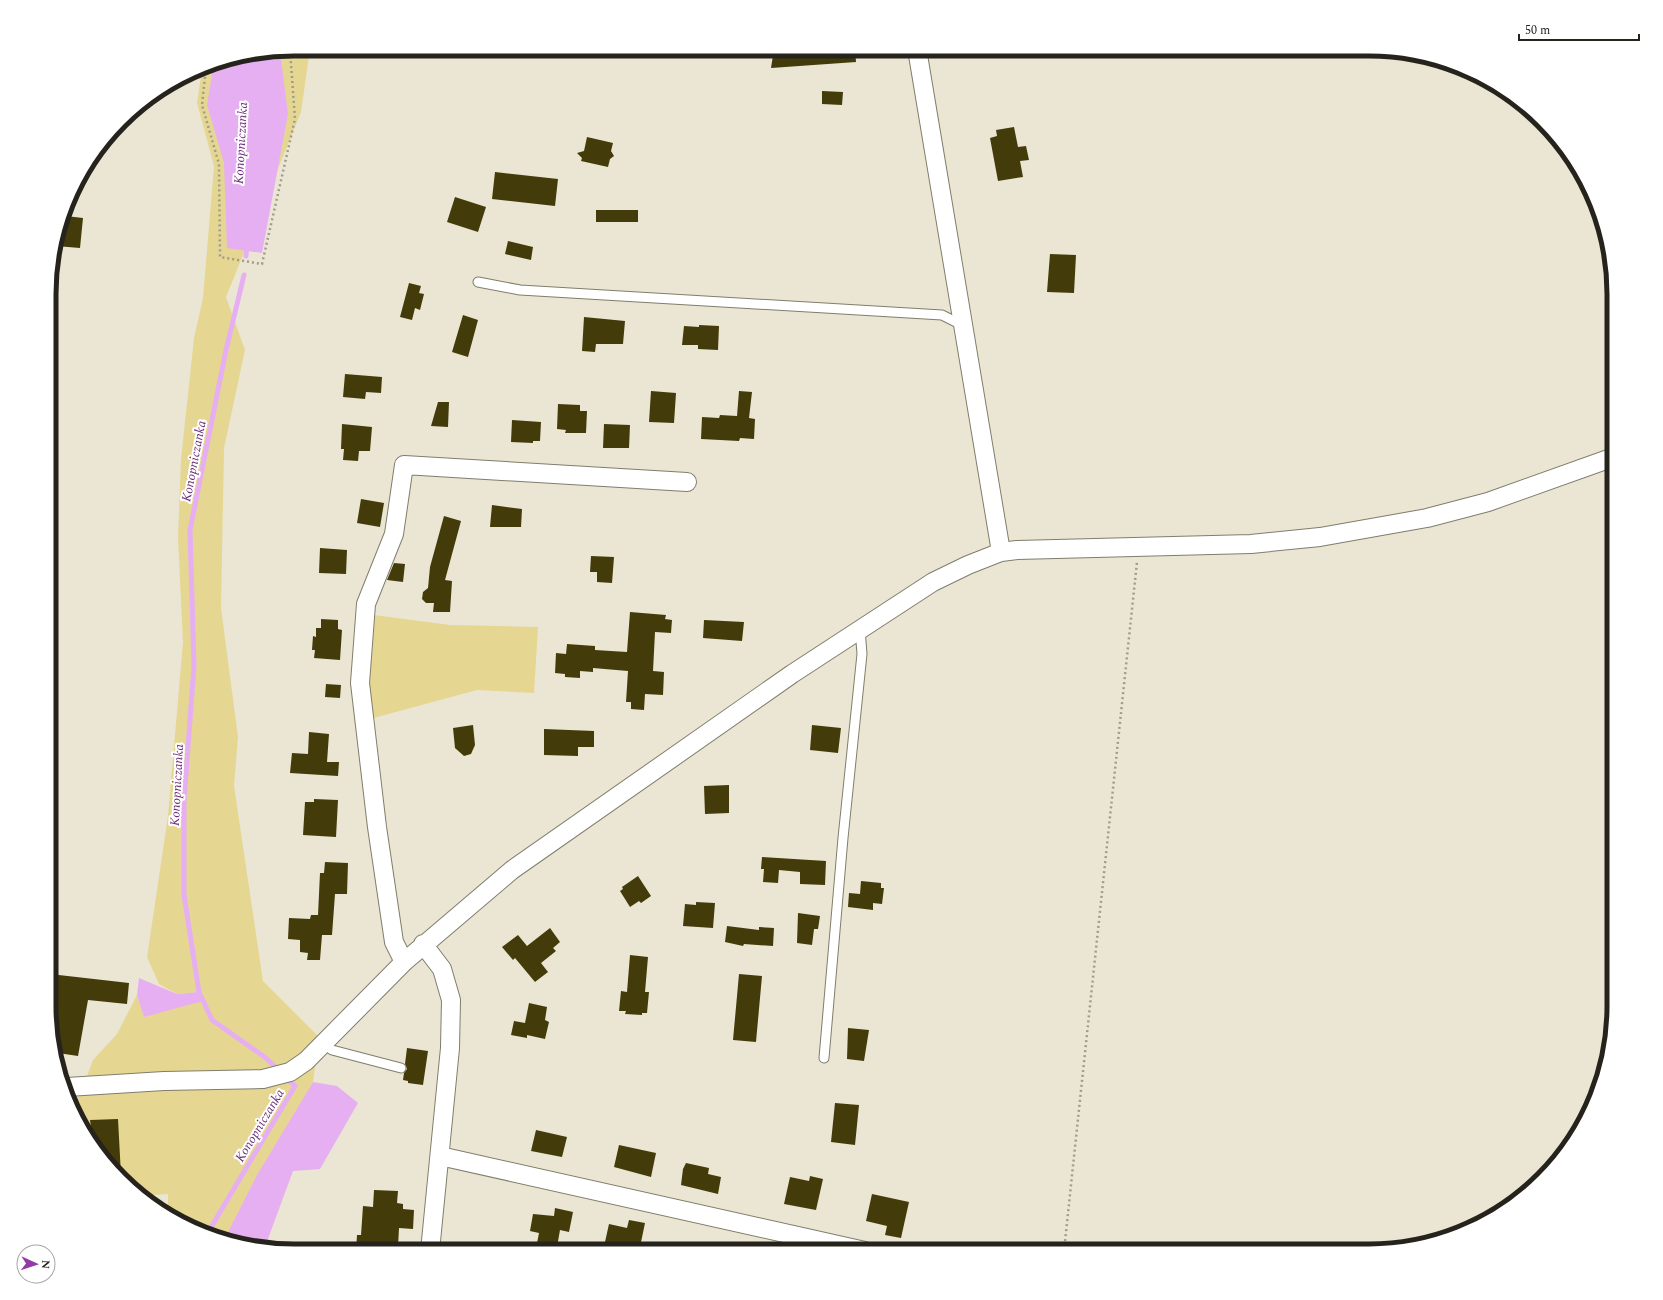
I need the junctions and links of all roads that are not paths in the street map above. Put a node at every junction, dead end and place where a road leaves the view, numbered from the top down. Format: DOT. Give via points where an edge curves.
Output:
graph roads {
  1 [pos="918,56"];
  2 [pos="478,282"];
  3 [pos="962,325"];
  4 [pos="1607,460"];
  5 [pos="687,482"];
  6 [pos="1001,552"];
  7 [pos="860,629"];
  8 [pos="423,944"];
  9 [pos="404,962"];
  10 [pos="323,1043"];
  11 [pos="824,1058"];
  12 [pos="401,1068"];
  13 [pos="70,1087"];
  14 [pos="440,1156"];
  15 [pos="431,1244"];
  16 [pos="834,1244"];
  1 -- 3 [label="street"];
  2 -- 3 [label="lane" via="520,290 942,315"];
  3 -- 6 [label="street"];
  4 -- 6 [label="street" via="1488,502 1369,530 1251,544"];
  5 -- 9 [label="street" via="404,465 394,534 366,604 360,683 394,942"];
  6 -- 7 [label="street" via="933,582"];
  7 -- 8 [label="street" via="512,870"];
  7 -- 11 [label="lane" via="862,654"];
  8 -- 9 [label="street"];
  8 -- 14 [label="street" via="442,969 451,1000 450,1048"];
  9 -- 10 [label="street"];
  10 -- 12 [label="lane" via="332,1050"];
  10 -- 13 [label="street" via="306,1061 282,1074 241,1080 164,1081"];
  14 -- 15 [label="street"];
  14 -- 16 [label="street"];
}
